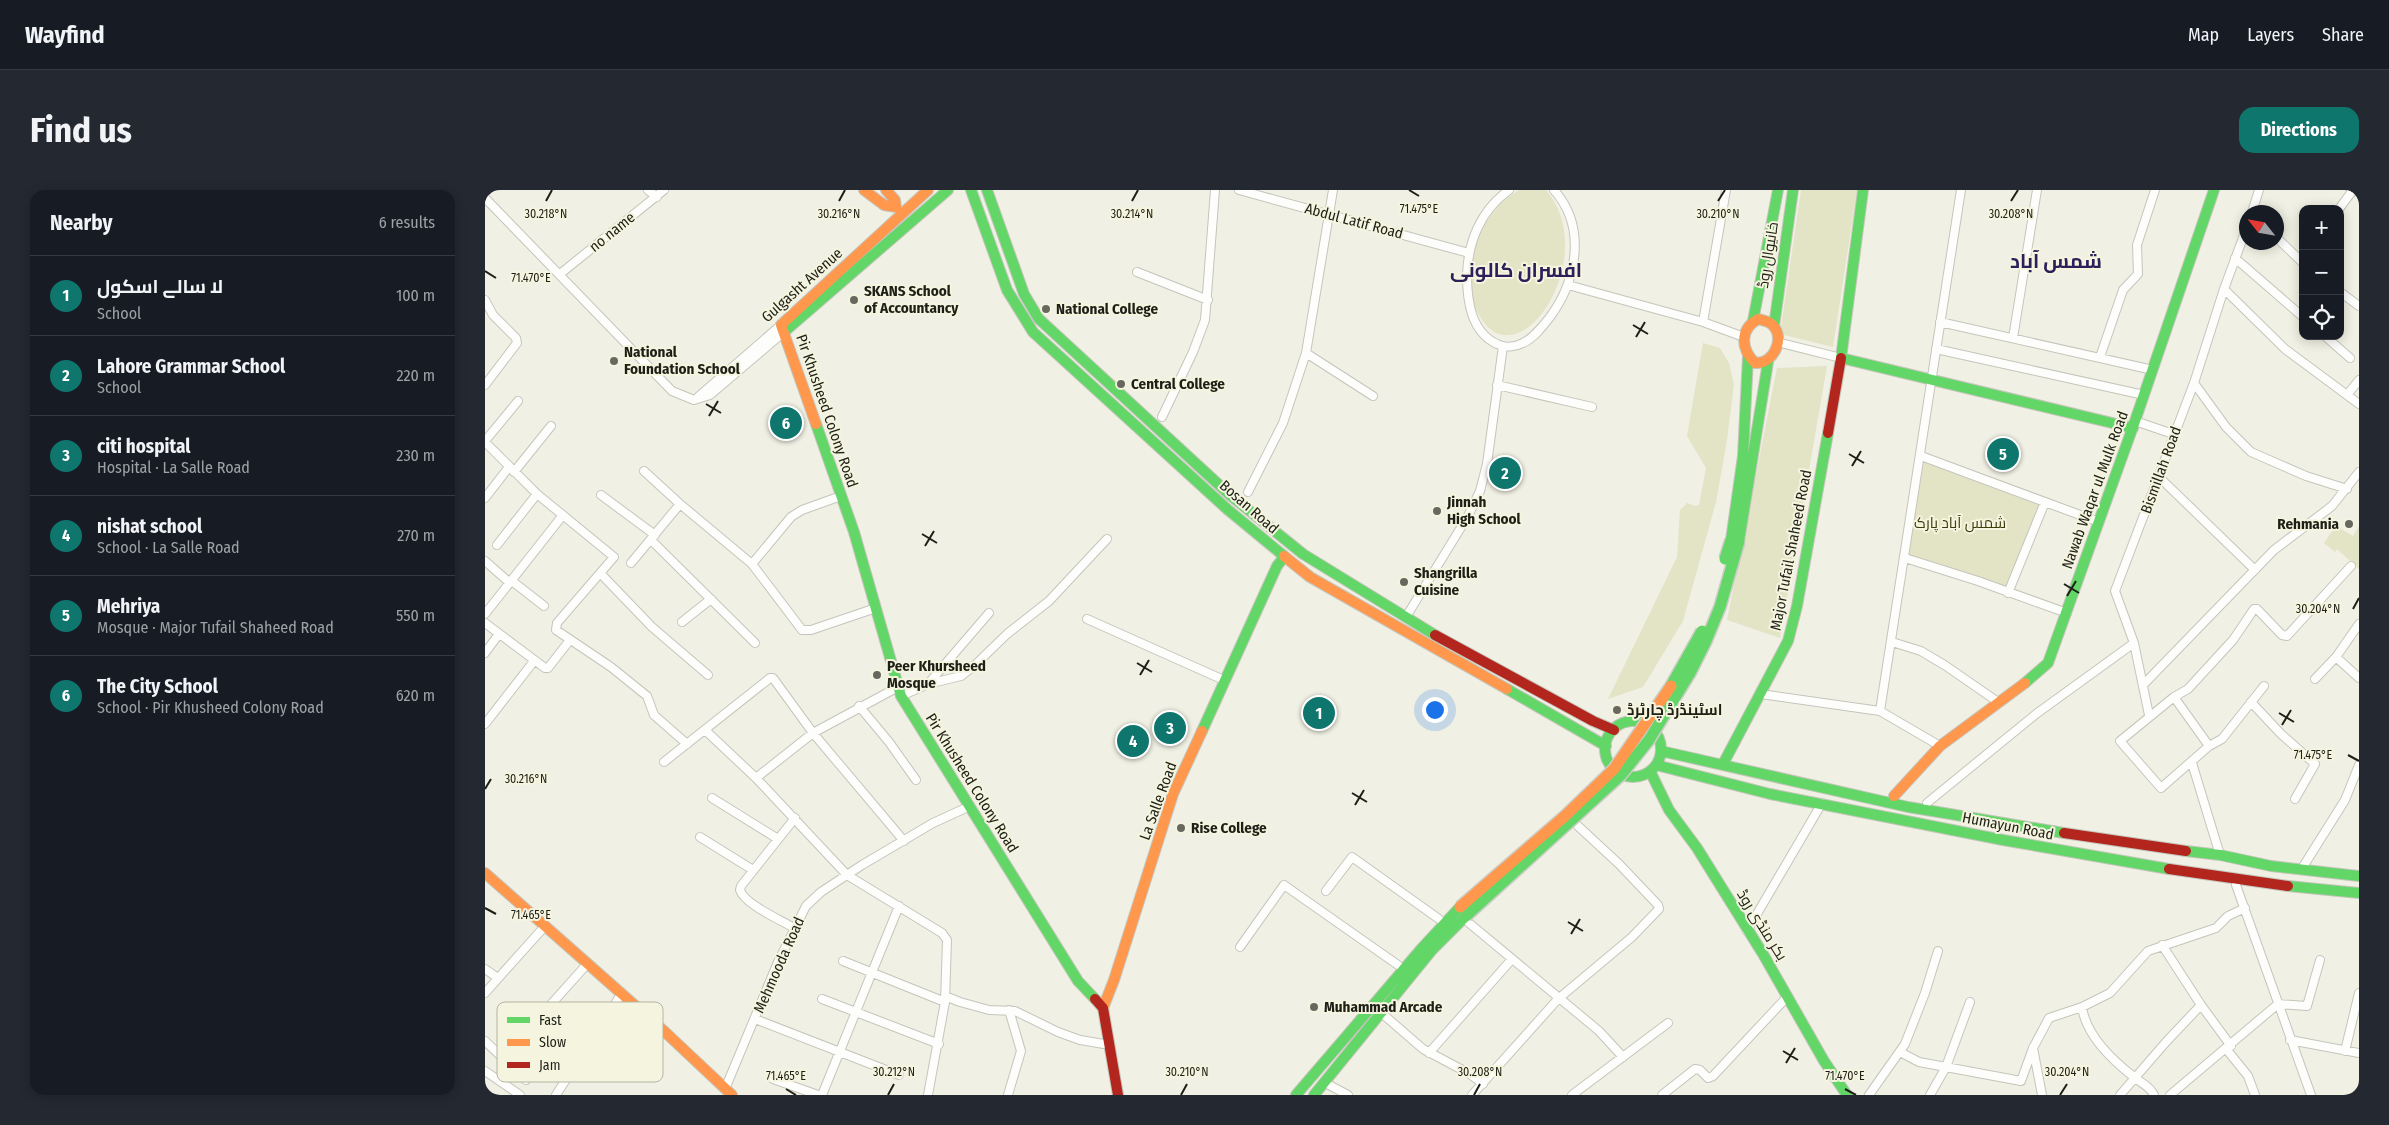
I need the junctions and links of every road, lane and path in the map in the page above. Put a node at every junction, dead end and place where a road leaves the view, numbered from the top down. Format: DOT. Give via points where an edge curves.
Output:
graph roads {
  1 [pos="648,190"];
  2 [pos="665,190"];
  3 [pos="864,190"];
  4 [pos="886,190"];
  5 [pos="929,190"];
  6 [pos="948,190"];
  7 [pos="971,190"];
  8 [pos="987,190"];
  9 [pos="1215,190"];
  10 [pos="1239,190"];
  11 [pos="1333,190"];
  12 [pos="1509,190"];
  13 [pos="1554,190"];
  14 [pos="1726,190"];
  15 [pos="1778,190"];
  16 [pos="1793,190"];
  17 [pos="1863,190"];
  18 [pos="1961,190"];
  19 [pos="2037,190"];
  20 [pos="2155,190"];
  21 [pos="2214,190"];
  22 [pos="2259,190"];
  23 [pos="2353,190"];
  24 [pos="657,196"];
  25 [pos="485,198"];
  26 [pos="2254,205"];
  27 [pos="2342,205"];
  28 [pos="899,210"];
  29 [pos="1329,214"];
  30 [pos="912,221"];
  31 [pos="1769,237"];
  32 [pos="1785,240"];
  33 [pos="2284,245"];
  34 [pos="2239,248"];
  35 [pos="1469,253"];
  36 [pos="2235,258"];
  37 [pos="2299,259"];
  38 [pos="1137,272"];
  39 [pos="560,274"];
  40 [pos="1568,285"];
  41 [pos="2223,289"];
  42 [pos="2344,295"];
  43 [pos="485,300"];
  44 [pos="1208,300"];
  45 [pos="2359,306"];
  46 [pos="2299,314"];
  47 [pos="1753,321"];
  48 [pos="1703,322"];
  49 [pos="1940,322"];
  50 [pos="1774,326"];
  51 [pos="783,328"];
  52 [pos="1744,337"];
  53 [pos="2013,338"];
  54 [pos="2330,340"];
  55 [pos="1777,342"];
  56 [pos="1503,346"];
  57 [pos="1936,349"];
  58 [pos="1306,354"];
  59 [pos="2100,357"];
  60 [pos="1748,358"];
  61 [pos="1841,358"];
  62 [pos="2350,358"];
  63 [pos="1768,362"];
  64 [pos="2153,370"];
  65 [pos="1932,380"];
  66 [pos="2359,380"];
  67 [pos="2194,383"];
  68 [pos="485,385"];
  69 [pos="1497,385"];
  70 [pos="2144,395"];
  71 [pos="2347,395"];
  72 [pos="1373,396"];
  73 [pos="518,400"];
  74 [pos="2359,404"];
  75 [pos="1592,407"];
  76 [pos="1162,417"];
  77 [pos="2134,425"];
  78 [pos="551,426"];
  79 [pos="2173,434"];
  80 [pos="485,442"];
  81 [pos="1921,456"];
  82 [pos="512,470"];
  83 [pos="644,471"];
  84 [pos="2359,472"];
  85 [pos="2158,476"];
  86 [pos="2347,489"];
  87 [pos="1248,492"];
  88 [pos="537,494"];
  89 [pos="601,495"];
  90 [pos="841,496"];
  91 [pos="485,498"];
  92 [pos="2045,502"];
  93 [pos="680,504"];
  94 [pos="563,515"];
  95 [pos="2099,522"];
  96 [pos="653,537"];
  97 [pos="1107,540"];
  98 [pos="1735,541"];
  99 [pos="497,545"];
  100 [pos="1284,557"];
  101 [pos="1905,558"];
  102 [pos="485,561"];
  103 [pos="631,562"];
  104 [pos="752,564"];
  105 [pos="2351,566"];
  106 [pos="2255,570"];
  107 [pos="601,574"];
  108 [pos="511,582"];
  109 [pos="2008,593"];
  110 [pos="711,599"];
  111 [pos="544,606"];
  112 [pos="876,608"];
  113 [pos="989,613"];
  114 [pos="485,614"];
  115 [pos="2067,614"];
  116 [pos="1406,617"];
  117 [pos="1087,619"];
  118 [pos="682,622"];
  119 [pos="485,623"];
  120 [pos="2359,624"];
  121 [pos="499,634"];
  122 [pos="570,640"];
  123 [pos="1892,642"];
  124 [pos="755,643"];
  125 [pos="2134,643"];
  126 [pos="485,652"];
  127 [pos="2336,657"];
  128 [pos="534,661"];
  129 [pos="708,675"];
  130 [pos="2359,678"];
  131 [pos="2315,679"];
  132 [pos="1226,681"];
  133 [pos="928,684"];
  134 [pos="2143,685"];
  135 [pos="2264,686"];
  136 [pos="900,691"];
  137 [pos="1761,694"];
  138 [pos="2174,697"];
  139 [pos="1999,702"];
  140 [pos="2251,702"];
  141 [pos="859,706"];
  142 [pos="1881,711"];
  143 [pos="2149,715"];
  144 [pos="485,724"];
  145 [pos="705,730"];
  146 [pos="1614,730"];
  147 [pos="813,733"];
  148 [pos="687,744"];
  149 [pos="1606,746"];
  150 [pos="1940,746"];
  151 [pos="2209,746"];
  152 [pos="1661,751"];
  153 [pos="664,762"];
  154 [pos="2191,763"];
  155 [pos="1723,764"];
  156 [pos="2359,765"];
  157 [pos="1653,768"];
  158 [pos="756,778"];
  159 [pos="916,780"];
  160 [pos="1895,796"];
  161 [pos="712,798"];
  162 [pos="2295,799"];
  163 [pos="1822,803"];
  164 [pos="1927,803"];
  165 [pos="968,806"];
  166 [pos="1959,816"];
  167 [pos="795,818"];
  168 [pos="1578,826"];
  169 [pos="701,837"];
  170 [pos="778,839"];
  171 [pos="904,840"];
  172 [pos="2220,854"];
  173 [pos="753,870"];
  174 [pos="2301,870"];
  175 [pos="485,873"];
  176 [pos="847,875"];
  177 [pos="2359,876"];
  178 [pos="2236,885"];
  179 [pos="1326,891"];
  180 [pos="2359,893"];
  181 [pos="899,906"];
  182 [pos="2245,908"];
  183 [pos="1439,919"];
  184 [pos="1469,923"];
  185 [pos="545,926"];
  186 [pos="794,928"];
  187 [pos="1747,931"];
  188 [pos="2161,945"];
  189 [pos="1240,947"];
  190 [pos="1938,951"];
  191 [pos="1512,959"];
  192 [pos="2320,960"];
  193 [pos="843,961"];
  194 [pos="588,964"];
  195 [pos="1398,965"];
  196 [pos="485,970"];
  197 [pos="872,973"];
  198 [pos="498,978"];
  199 [pos="485,993"];
  200 [pos="622,993"];
  201 [pos="2359,993"];
  202 [pos="1787,996"];
  203 [pos="945,999"];
  204 [pos="1558,999"];
  205 [pos="822,1000"];
  206 [pos="554,1002"];
  207 [pos="616,1002"];
  208 [pos="632,1002"];
  209 [pos="1970,1002"];
  210 [pos="2278,1004"];
  211 [pos="2201,1006"];
  212 [pos="2082,1007"];
  213 [pos="1103,1008"];
  214 [pos="1009,1010"];
  215 [pos="856,1012"];
  216 [pos="1385,1016"];
  217 [pos="755,1019"];
  218 [pos="1668,1023"];
  219 [pos="663,1031"];
  220 [pos="2290,1040"];
  221 [pos="485,1041"];
  222 [pos="939,1044"];
  223 [pos="1104,1044"];
  224 [pos="2033,1048"];
  225 [pos="2229,1048"];
  226 [pos="2345,1051"];
  227 [pos="497,1052"];
  228 [pos="839,1052"];
  229 [pos="1900,1052"];
  230 [pos="1429,1053"];
  231 [pos="2359,1054"];
  232 [pos="1623,1057"];
  233 [pos="1946,1067"];
  234 [pos="485,1071"];
  235 [pos="899,1075"];
  236 [pos="2135,1078"];
  237 [pos="497,1079"];
  238 [pos="773,1079"];
  239 [pos="501,1082"];
  240 [pos="564,1082"];
  241 [pos="1483,1084"];
  242 [pos="1329,1085"];
  243 [pos="729,1092"];
  244 [pos="520,1095"];
  245 [pos="556,1095"];
  246 [pos="818,1095"];
  247 [pos="822,1095"];
  248 [pos="928,1095"];
  249 [pos="1008,1095"];
  250 [pos="1118,1095"];
  251 [pos="1296,1095"];
  252 [pos="1314,1095"];
  253 [pos="1347,1095"];
  254 [pos="1472,1095"];
  255 [pos="1572,1095"];
  256 [pos="1662,1095"];
  257 [pos="1847,1095"];
  258 [pos="1869,1095"];
  259 [pos="1929,1095"];
  260 [pos="2042,1095"];
  261 [pos="2120,1095"];
  262 [pos="2154,1095"];
  263 [pos="2170,1095"];
  264 [pos="2255,1095"];
  265 [pos="2311,1095"];
  1 -- 24 [label="street"];
  2 -- 24 [label="street, no name"];
  3 -- 28 [label="main road" via="884,205"];
  4 -- 28 [label="main road"];
  5 -- 28 [label="main road, Gulgasht Avenue"];
  6 -- 30 [label="main road, Gulgasht Avenue"];
  7 -- 100 [label="main road, Bosan Road" via="1006,289 1040,341"];
  8 -- 116 [label="main road, Bosan Road" via="1024,294 1049,330 1230,495 1303,554"];
  9 -- 44 [label="street"];
  10 -- 29 [label="street, Abdul Latif Road"];
  11 -- 29 [label="street"];
  12 -- 35 [label="street" via="1487,210"];
  13 -- 40 [label="street" via="1573,227 1575,251"];
  14 -- 48 [label="street"];
  15 -- 31 [label="main road"];
  16 -- 32 [label="main road, خانیوال روڈ"];
  17 -- 61 [label="main road, Major Tufail Shaheed Road"];
  18 -- 49 [label="street"];
  19 -- 53 [label="street"];
  20 -- 59 [label="street" via="2137,245 2139,274 2123,290"];
  21 -- 64 [label="main road, Nawab Waqar ul Mulk Road"];
  22 -- 26 [label="street"];
  23 -- 27 [label="street"];
  24 -- 39 [label="street, no name"];
  25 -- 39 [label="street"];
  28 -- 30 [label="street"];
  28 -- 51 [label="main road, Gulgasht Avenue"];
  29 -- 35 [label="street, Abdul Latif Road"];
  29 -- 58 [label="street"];
  30 -- 51 [label="main road, Gulgasht Avenue"];
  31 -- 32 [label="main road"];
  31 -- 47 [label="main road"];
  32 -- 50 [label="main road, خانیوال روڈ"];
  33 -- 37 [label="street"];
  34 -- 36 [label="street, Bismillah Road"];
  35 -- 56 [label="street" via="1468,294 1473,317 1481,334"];
  36 -- 41 [label="street, Bismillah Road"];
  36 -- 46 [label="street"];
  38 -- 44 [label="street"];
  39 -- 51 [label="street" via="672,391 694,400 710,395"];
  40 -- 48 [label="street"];
  40 -- 56 [label="street" via="1557,306 1534,335 1521,344"];
  41 -- 67 [label="street, Bismillah Road"];
  41 -- 71 [label="street" via="2285,349"];
  42 -- 45 [label="street"];
  43 -- 68 [label="street" via="493,315 517,343"];
  44 -- 76 [label="street" via="1199,337"];
  47 -- 50 [label="main road" via="1764,320"];
  47 -- 52 [label="main road"];
  48 -- 52 [label="street"];
  49 -- 53 [label="street"];
  49 -- 57 [label="street"];
  50 -- 55 [label="main road"];
  51 -- 90 [label="main road, Pir Khusheed Colony Road"];
  52 -- 60 [label="main road"];
  53 -- 59 [label="street"];
  54 -- 62 [label="street"];
  55 -- 61 [label="street"];
  55 -- 63 [label="main road"];
  56 -- 69 [label="street"];
  57 -- 65 [label="street"];
  57 -- 70 [label="street"];
  58 -- 72 [label="street"];
  58 -- 87 [label="street" via="1283,423"];
  59 -- 64 [label="street"];
  60 -- 63 [label="main road" via="1757,364"];
  60 -- 98 [label="main road"];
  61 -- 65 [label="main road"];
  61 -- 137 [label="main road, Major Tufail Shaheed Road" via="1797,606 1788,641"];
  63 -- 98 [label="main road"];
  64 -- 70 [label="main road, Nawab Waqar ul Mulk Road"];
  65 -- 77 [label="main road"];
  65 -- 81 [label="street"];
  66 -- 71 [label="street"];
  67 -- 79 [label="street, Bismillah Road"];
  67 -- 86 [label="street" via="2226,427 2251,452 2306,476"];
  69 -- 75 [label="street"];
  69 -- 116 [label="street" via="1487,464 1480,491"];
  70 -- 77 [label="main road, Nawab Waqar ul Mulk Road"];
  71 -- 74 [label="street"];
  73 -- 80 [label="street"];
  77 -- 79 [label="street"];
  77 -- 95 [label="main road, Nawab Waqar ul Mulk Road"];
  78 -- 82 [label="street"];
  79 -- 85 [label="street, Bismillah Road"];
  80 -- 82 [label="street"];
  81 -- 92 [label="street"];
  81 -- 101 [label="street"];
  82 -- 88 [label="street"];
  82 -- 91 [label="street"];
  83 -- 93 [label="street"];
  84 -- 86 [label="street"];
  85 -- 106 [label="street"];
  85 -- 125 [label="street, Bismillah Road" via="2115,591"];
  86 -- 106 [label="street" via="2332,506 2274,550"];
  88 -- 94 [label="street"];
  88 -- 99 [label="street"];
  89 -- 96 [label="street"];
  90 -- 104 [label="street" via="791,517"];
  90 -- 112 [label="main road, Pir Khusheed Colony Road"];
  92 -- 95 [label="street"];
  92 -- 109 [label="street"];
  93 -- 96 [label="street"];
  93 -- 104 [label="street"];
  94 -- 107 [label="street" via="614,557"];
  94 -- 108 [label="street"];
  95 -- 115 [label="main road, Nawab Waqar ul Mulk Road"];
  96 -- 103 [label="street"];
  96 -- 110 [label="street"];
  97 -- 133 [label="street" via="1049,601 1007,634 975,665 961,676"];
  98 -- 251 [label="main road, bridge" via="1699,638 1663,701 1614,769 1571,811 1460,907"];
  98 -- 252 [label="main road, bridge" via="1720,607 1706,641 1678,695 1649,740 1621,775 1432,950"];
  100 -- 132 [label="main road, La Salle Road" via="1277,566"];
  100 -- 149 [label="main road, Bosan Road" via="1361,608"];
  101 -- 109 [label="street"];
  101 -- 123 [label="street"];
  102 -- 108 [label="street"];
  104 -- 112 [label="street" via="802,630 811,630"];
  105 -- 138 [label="street" via="2287,636 2254,609 2233,640 2188,689"];
  106 -- 134 [label="street"];
  107 -- 122 [label="street" via="555,627"];
  107 -- 129 [label="street" via="652,627"];
  108 -- 111 [label="street"];
  108 -- 114 [label="street"];
  109 -- 115 [label="street"];
  110 -- 118 [label="street"];
  110 -- 124 [label="street"];
  112 -- 136 [label="main road, Pir Khusheed Colony Road"];
  113 -- 133 [label="street"];
  115 -- 139 [label="main road, Nawab Waqar ul Mulk Road" via="2048,663"];
  116 -- 146 [label="main road, Bosan Road"];
  117 -- 132 [label="street"];
  119 -- 121 [label="street"];
  120 -- 127 [label="street"];
  121 -- 126 [label="street"];
  121 -- 128 [label="street"];
  122 -- 128 [label="street" via="548,668"];
  122 -- 148 [label="street" via="647,696 654,715"];
  123 -- 139 [label="street" via="1921,651"];
  123 -- 142 [label="street"];
  125 -- 134 [label="street, Bismillah Road"];
  125 -- 164 [label="street" via="2036,714"];
  127 -- 130 [label="street"];
  127 -- 131 [label="street"];
  128 -- 144 [label="street"];
  132 -- 213 [label="main road, La Salle Road" via="1173,794"];
  133 -- 136 [label="street"];
  134 -- 143 [label="street, Bismillah Road"];
  135 -- 140 [label="street"];
  136 -- 141 [label="street"];
  136 -- 165 [label="main road, Pir Khusheed Colony Road"];
  137 -- 142 [label="street"];
  137 -- 155 [label="main road, Major Tufail Shaheed Road"];
  138 -- 143 [label="street"];
  138 -- 151 [label="street"];
  139 -- 150 [label="main road, Nawab Waqar ul Mulk Road"];
  140 -- 151 [label="street" via="2222,739"];
  140 -- 162 [label="street" via="2315,764"];
  141 -- 147 [label="street"];
  141 -- 159 [label="street"];
  142 -- 150 [label="street"];
  143 -- 154 [label="street" via="2120,741 2161,788"];
  145 -- 147 [label="street" via="770,678"];
  145 -- 148 [label="street"];
  145 -- 158 [label="street"];
  146 -- 149 [label="main road"];
  146 -- 152 [label="main road" via="1631,722 1648,726 1659,738"];
  147 -- 158 [label="street"];
  147 -- 171 [label="street"];
  148 -- 153 [label="street"];
  149 -- 157 [label="main road" via="1610,765 1623,775 1637,777"];
  150 -- 160 [label="main road, Nawab Waqar ul Mulk Road"];
  151 -- 154 [label="street"];
  152 -- 155 [label="main road, Humayun Road"];
  152 -- 157 [label="main road"];
  154 -- 172 [label="street"];
  155 -- 160 [label="main road"];
  155 -- 166 [label="main road, Humayun Road"];
  156 -- 174 [label="street" via="2345,800"];
  157 -- 163 [label="main road, Humayun Road"];
  157 -- 187 [label="main road, بکر منڈی روڈ" via="1669,810 1697,848"];
  158 -- 167 [label="street"];
  160 -- 164 [label="main road"];
  161 -- 170 [label="street"];
  163 -- 180 [label="main road, Humayun Road" via="2044,849"];
  163 -- 187 [label="street"];
  164 -- 166 [label="main road"];
  165 -- 171 [label="street, Mehmooda Road"];
  165 -- 213 [label="main road, Pir Khusheed Colony Road" via="1078,981"];
  166 -- 172 [label="main road, Humayun Road" via="2092,838"];
  167 -- 170 [label="street"];
  167 -- 176 [label="street"];
  168 -- 204 [label="street" via="1659,908 1632,937"];
  169 -- 173 [label="street"];
  170 -- 173 [label="street"];
  171 -- 176 [label="street, Mehmooda Road"];
  172 -- 174 [label="main road, Humayun Road"];
  173 -- 186 [label="street" via="741,886 741,894"];
  174 -- 177 [label="main road, Humayun Road"];
  175 -- 185 [label="main road"];
  176 -- 181 [label="street"];
  176 -- 186 [label="street, Mehmooda Road" via="811,900"];
  178 -- 182 [label="street"];
  179 -- 183 [label="street" via="1352,857"];
  181 -- 197 [label="street"];
  181 -- 203 [label="street" via="942,933 947,940"];
  182 -- 188 [label="street" via="2228,916 2216,928"];
  182 -- 210 [label="street"];
  184 -- 191 [label="street"];
  185 -- 194 [label="main road"];
  185 -- 198 [label="street"];
  186 -- 217 [label="street, Mehmooda Road"];
  187 -- 202 [label="main road, بکر منڈی روڈ"];
  188 -- 211 [label="street"];
  188 -- 212 [label="street" via="2148,951 2110,993"];
  189 -- 195 [label="street" via="1285,885"];
  190 -- 229 [label="street" via="1925,993"];
  191 -- 204 [label="street"];
  191 -- 230 [label="street"];
  192 -- 210 [label="street" via="2307,1006"];
  193 -- 197 [label="street"];
  194 -- 200 [label="main road"];
  194 -- 206 [label="street"];
  196 -- 198 [label="street"];
  197 -- 203 [label="street"];
  197 -- 215 [label="street"];
  198 -- 199 [label="street"];
  200 -- 207 [label="street"];
  200 -- 208 [label="main road"];
  201 -- 226 [label="street"];
  202 -- 256 [label="street" via="1713,1076 1708,1078 1695,1069"];
  202 -- 257 [label="main road, بکر منڈی روڈ"];
  203 -- 214 [label="street" via="981,1009"];
  203 -- 222 [label="street"];
  204 -- 232 [label="street" via="1599,1031"];
  204 -- 241 [label="street"];
  205 -- 215 [label="street"];
  209 -- 233 [label="street"];
  210 -- 220 [label="street"];
  210 -- 225 [label="street"];
  211 -- 225 [label="street"];
  211 -- 236 [label="street"];
  212 -- 224 [label="street" via="2049,1018"];
  212 -- 236 [label="street" via="2089,1031"];
  213 -- 250 [label="main road"];
  214 -- 223 [label="street" via="1080,1040"];
  214 -- 249 [label="street" via="1021,1051"];
  215 -- 222 [label="street"];
  215 -- 228 [label="street"];
  216 -- 230 [label="street"];
  217 -- 228 [label="street"];
  217 -- 243 [label="street, Mehmooda Road"];
  218 -- 232 [label="street"];
  219 -- 243 [label="main road"];
  220 -- 226 [label="street"];
  220 -- 265 [label="street"];
  221 -- 227 [label="street"];
  222 -- 248 [label="street"];
  224 -- 233 [label="street" via="2021,1080"];
  224 -- 260 [label="street"];
  225 -- 263 [label="street"];
  225 -- 264 [label="street" via="2248,1076"];
  226 -- 231 [label="street"];
  228 -- 235 [label="street"];
  228 -- 247 [label="street"];
  229 -- 233 [label="street" via="1919,1062"];
  229 -- 258 [label="street"];
  230 -- 241 [label="street"];
  232 -- 255 [label="street"];
  233 -- 259 [label="street"];
  234 -- 237 [label="street"];
  236 -- 261 [label="street"];
  236 -- 262 [label="street" via="2149,1086"];
  238 -- 246 [label="street"];
  239 -- 244 [label="street"];
  240 -- 245 [label="street"];
  241 -- 254 [label="street"];
  242 -- 253 [label="street"];
}
